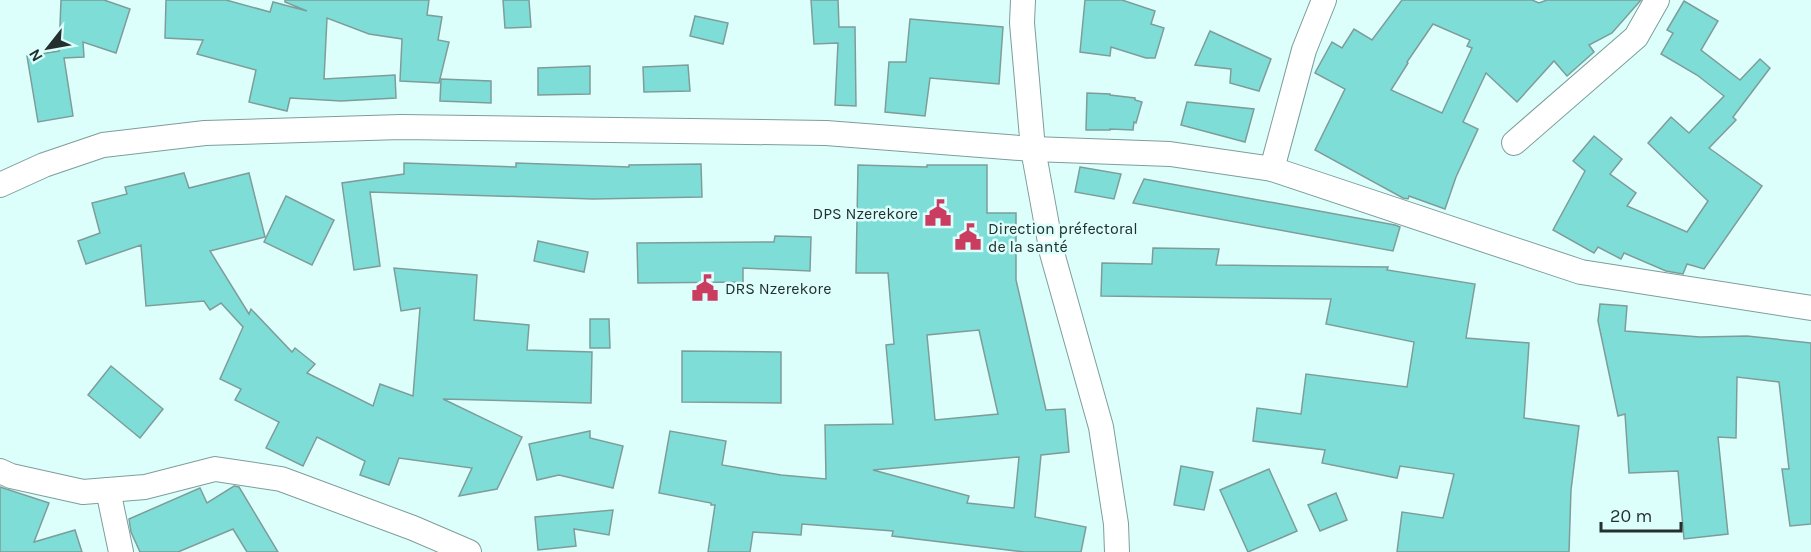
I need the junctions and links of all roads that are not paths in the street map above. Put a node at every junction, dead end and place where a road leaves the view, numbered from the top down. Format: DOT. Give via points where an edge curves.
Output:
graph roads {
  1 [pos="1023,0"];
  2 [pos="1324,0"];
  3 [pos="1657,0"];
  4 [pos="1514,143"];
  5 [pos="1034,149"];
  6 [pos="1272,169"];
  7 [pos="0,185"];
  8 [pos="1811,308"];
  9 [pos="0,471"];
  10 [pos="108,490"];
  11 [pos="121,552"];
  12 [pos="469,552"];
  13 [pos="1117,552"];
  1 -- 5 [label="street"];
  2 -- 6 [label="street" via="1304,50"];
  3 -- 4 [label="street" via="1636,36"];
  5 -- 6 [label="street" via="1170,154"];
  5 -- 7 [label="street" via="826,133 401,127 205,133 103,145"];
  5 -- 13 [label="street" via="1052,253 1101,427"];
  6 -- 8 [label="street" via="1581,272"];
  9 -- 10 [label="street" via="83,492"];
  10 -- 11 [label="street"];
  10 -- 12 [label="street" via="145,487 215,470 281,479"];
}
